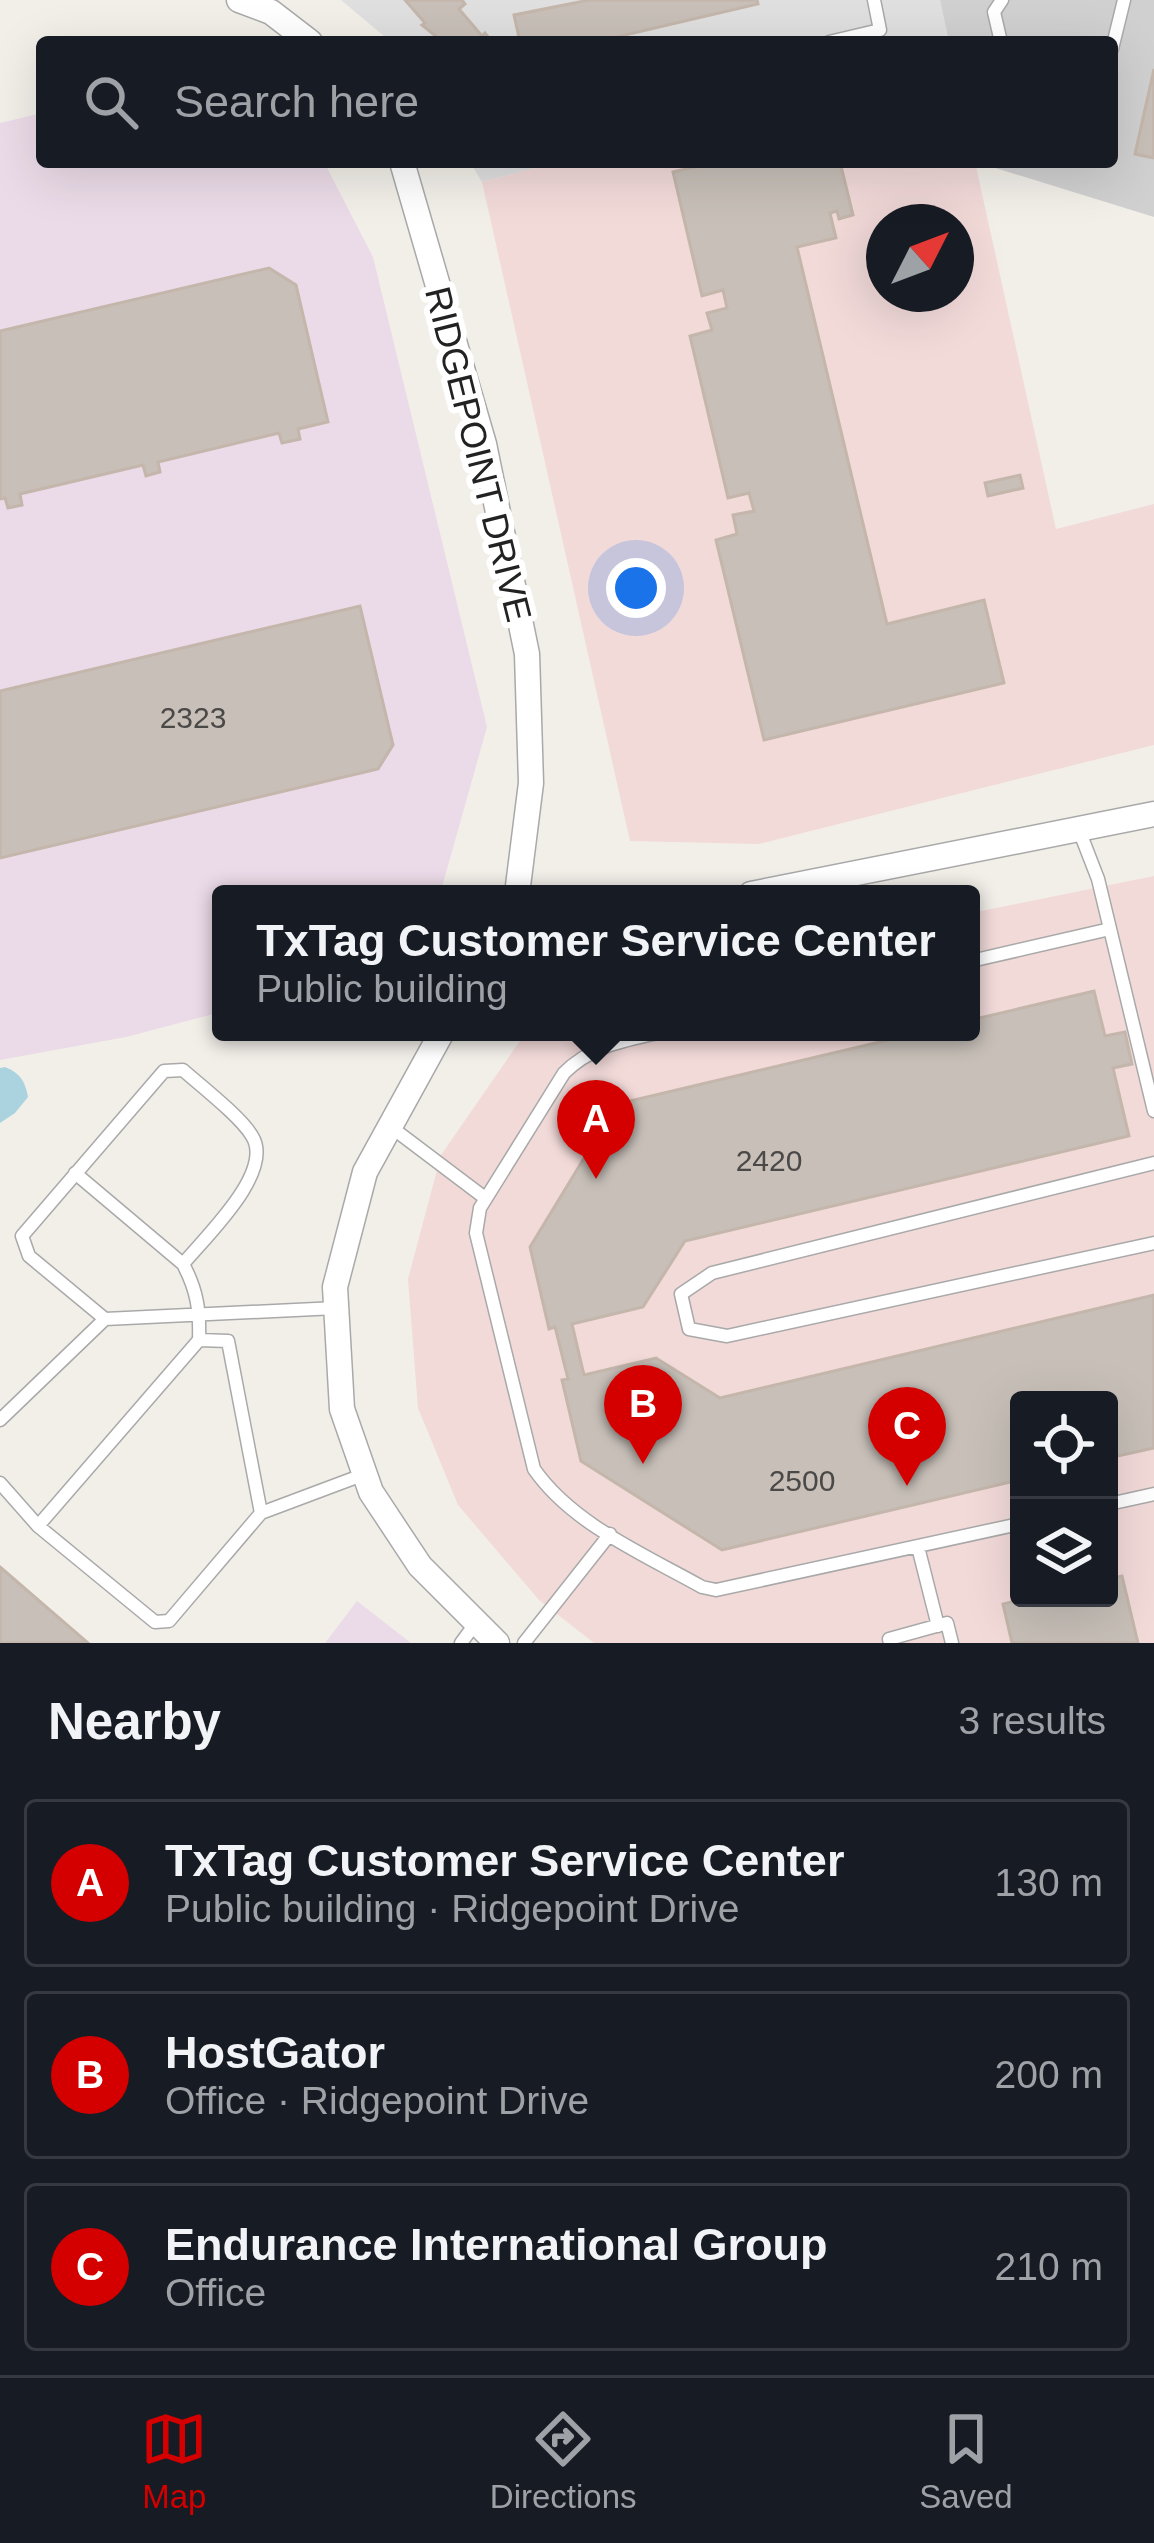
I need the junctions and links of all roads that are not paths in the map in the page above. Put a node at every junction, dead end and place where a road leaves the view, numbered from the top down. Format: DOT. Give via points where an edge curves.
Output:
graph roads {
  1 [pos="239,0"];
  2 [pos="874,0"];
  3 [pos="1002,0"];
  4 [pos="1124,0"];
  5 [pos="274,6"];
  6 [pos="304,36"];
  7 [pos="853,36"];
  8 [pos="1000,36"];
  9 [pos="1115,36"];
  10 [pos="411,168"];
  11 [pos="1154,814"];
  12 [pos="1078,830"];
  13 [pos="518,885"];
  14 [pos="797,885"];
  15 [pos="1110,929"];
  16 [pos="980,959"];
  17 [pos="437,1041"];
  18 [pos="623,1041"];
  19 [pos="1154,1111"];
  20 [pos="390,1126"];
  21 [pos="1154,1163"];
  22 [pos="75,1173"];
  23 [pos="485,1198"];
  24 [pos="1154,1243"];
  25 [pos="183,1264"];
  26 [pos="336,1308"];
  27 [pos="200,1312"];
  28 [pos="105,1319"];
  29 [pos="199,1340"];
  30 [pos="0,1420"];
  31 [pos="365,1474"];
  32 [pos="0,1483"];
  33 [pos="1154,1494"];
  34 [pos="1118,1502"];
  35 [pos="261,1514"];
  36 [pos="38,1526"];
  37 [pos="1010,1526"];
  38 [pos="610,1534"];
  39 [pos="918,1547"];
  40 [pos="938,1626"];
  41 [pos="468,1633"];
  42 [pos="497,1643"];
  43 [pos="524,1643"];
  44 [pos="890,1643"];
  45 [pos="952,1643"];
  1 -- 5 [label="street"];
  2 -- 7 [label="lane" via="880,29"];
  3 -- 8 [label="lane" via="994,12"];
  4 -- 9 [label="lane"];
  5 -- 6 [label="street"];
  10 -- 13 [label="street, RIDGEPOINT DRIVE" via="484,444 527,654 531,783"];
  11 -- 12 [label="street"];
  12 -- 14 [label="street"];
  12 -- 15 [label="lane"];
  15 -- 16 [label="lane"];
  15 -- 19 [label="lane"];
  17 -- 20 [label="street"];
  18 -- 23 [label="lane" via="579,1058 564,1073"];
  20 -- 23 [label="lane"];
  20 -- 26 [label="street" via="365,1172 334,1287"];
  21 -- 24 [label="lane" via="712,1273 681,1294 689,1329 727,1336"];
  22 -- 25 [label="lane"];
  22 -- 25 [label="lane" via="164,1071 183,1070 254,1138 257,1161 248,1185"];
  22 -- 28 [label="lane" via="22,1236 29,1256"];
  23 -- 38 [label="lane" via="476,1234 534,1469 563,1502"];
  25 -- 27 [label="lane"];
  26 -- 27 [label="lane"];
  26 -- 31 [label="street" via="342,1409"];
  27 -- 28 [label="lane"];
  27 -- 29 [label="lane"];
  28 -- 30 [label="lane"];
  29 -- 35 [label="lane" via="228,1341"];
  29 -- 36 [label="lane"];
  31 -- 35 [label="lane"];
  31 -- 41 [label="street"];
  32 -- 36 [label="lane"];
  33 -- 34 [label="lane"];
  35 -- 36 [label="lane" via="169,1621 155,1622"];
  37 -- 39 [label="lane"];
  38 -- 39 [label="lane" via="716,1590"];
  38 -- 43 [label="lane"];
  39 -- 40 [label="lane"];
  40 -- 44 [label="lane"];
  40 -- 45 [label="lane" via="947,1623"];
  41 -- 42 [label="street"];
}
